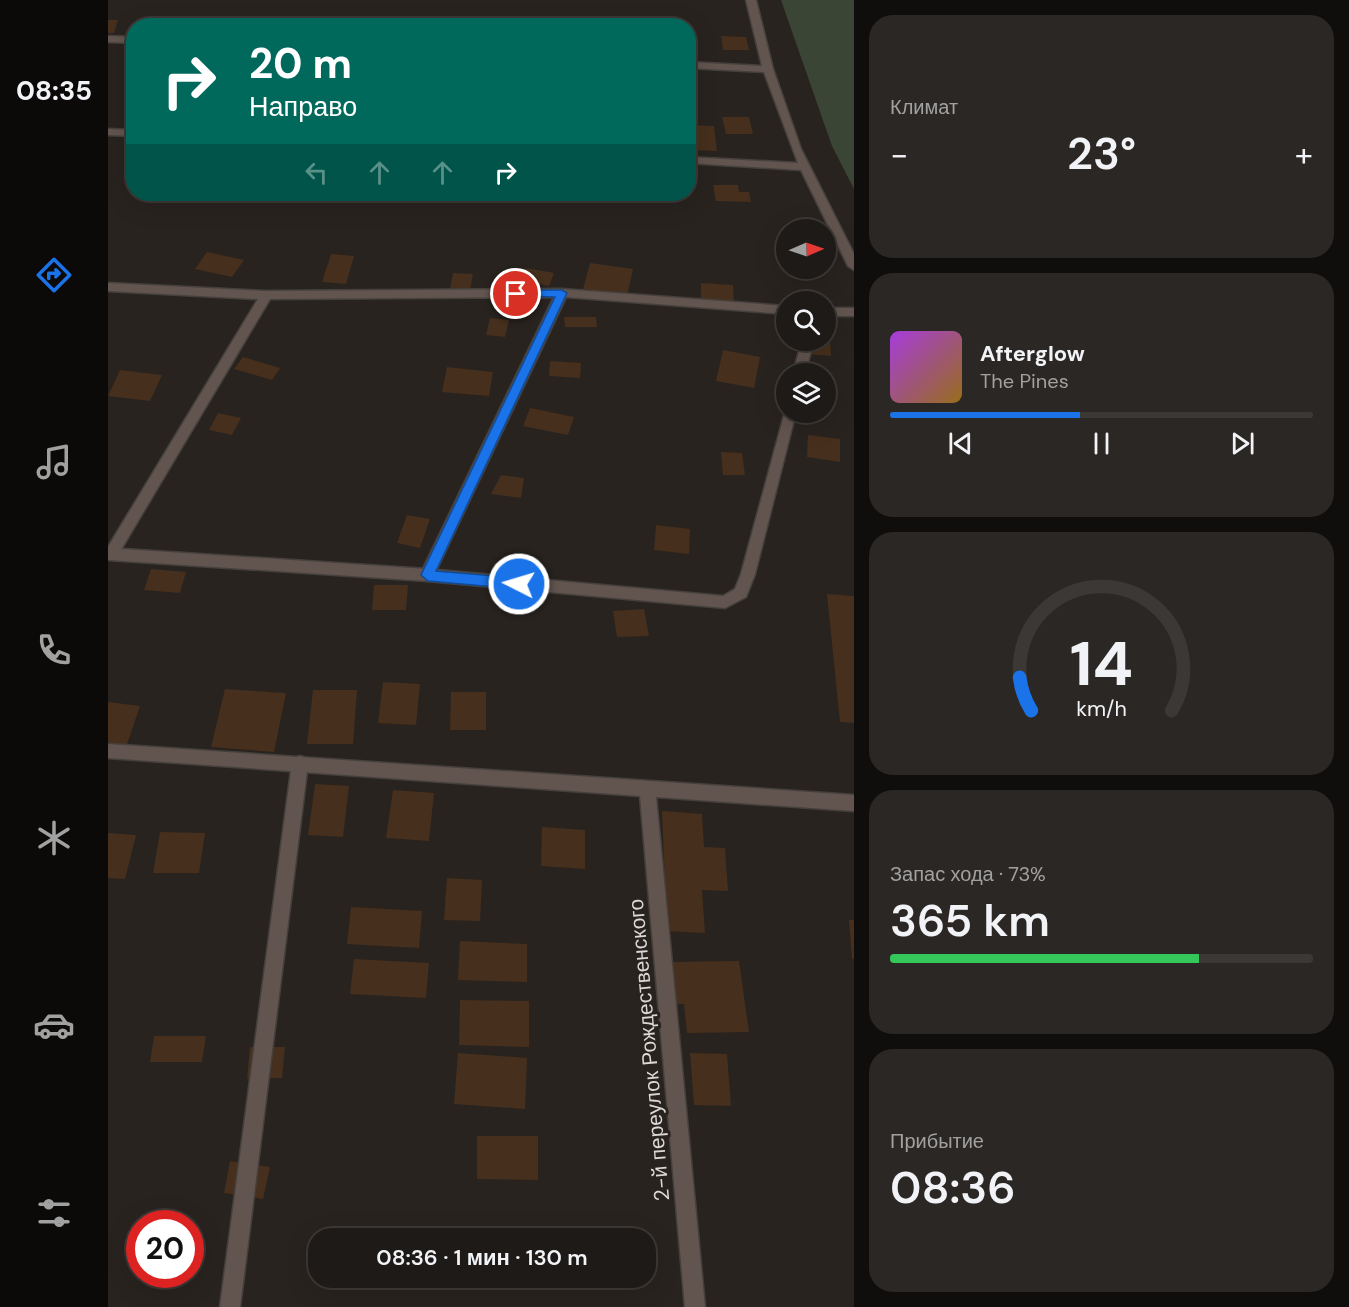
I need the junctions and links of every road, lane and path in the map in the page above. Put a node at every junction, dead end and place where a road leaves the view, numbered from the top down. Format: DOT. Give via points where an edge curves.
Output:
graph roads {
  1 [pos="751,0"];
  2 [pos="108,39"];
  3 [pos="126,40"];
  4 [pos="696,65"];
  5 [pos="768,69"];
  6 [pos="108,132"];
  7 [pos="126,133"];
  8 [pos="696,160"];
  9 [pos="803,167"];
  10 [pos="854,266"];
  11 [pos="108,287"];
  12 [pos="562,293"];
  13 [pos="266,295"];
  14 [pos="776,309"];
  15 [pos="836,312"];
  16 [pos="854,312"];
  17 [pos="786,423"];
  18 [pos="110,554"];
  19 [pos="428,575"];
  20 [pos="108,751"];
  21 [pos="300,763"];
  22 [pos="646,788"];
  23 [pos="854,803"];
  24 [pos="230,1307"];
  25 [pos="695,1307"];
  1 -- 5 [label="street"];
  2 -- 3 [label="street"];
  4 -- 5 [label="street"];
  5 -- 9 [label="street"];
  6 -- 7 [label="street"];
  8 -- 9 [label="street"];
  9 -- 10 [label="street"];
  11 -- 13 [label="street"];
  12 -- 13 [label="street"];
  12 -- 14 [label="street"];
  12 -- 19 [label="street"];
  13 -- 18 [label="street"];
  15 -- 16 [label="street"];
  17 -- 19 [label="street" via="748,574 741,593 725,602"];
  18 -- 19 [label="street"];
  20 -- 21 [label="street"];
  21 -- 22 [label="street"];
  21 -- 24 [label="street"];
  22 -- 23 [label="street"];
  22 -- 25 [label="street, 2-й переулок Рождественского"];
}
